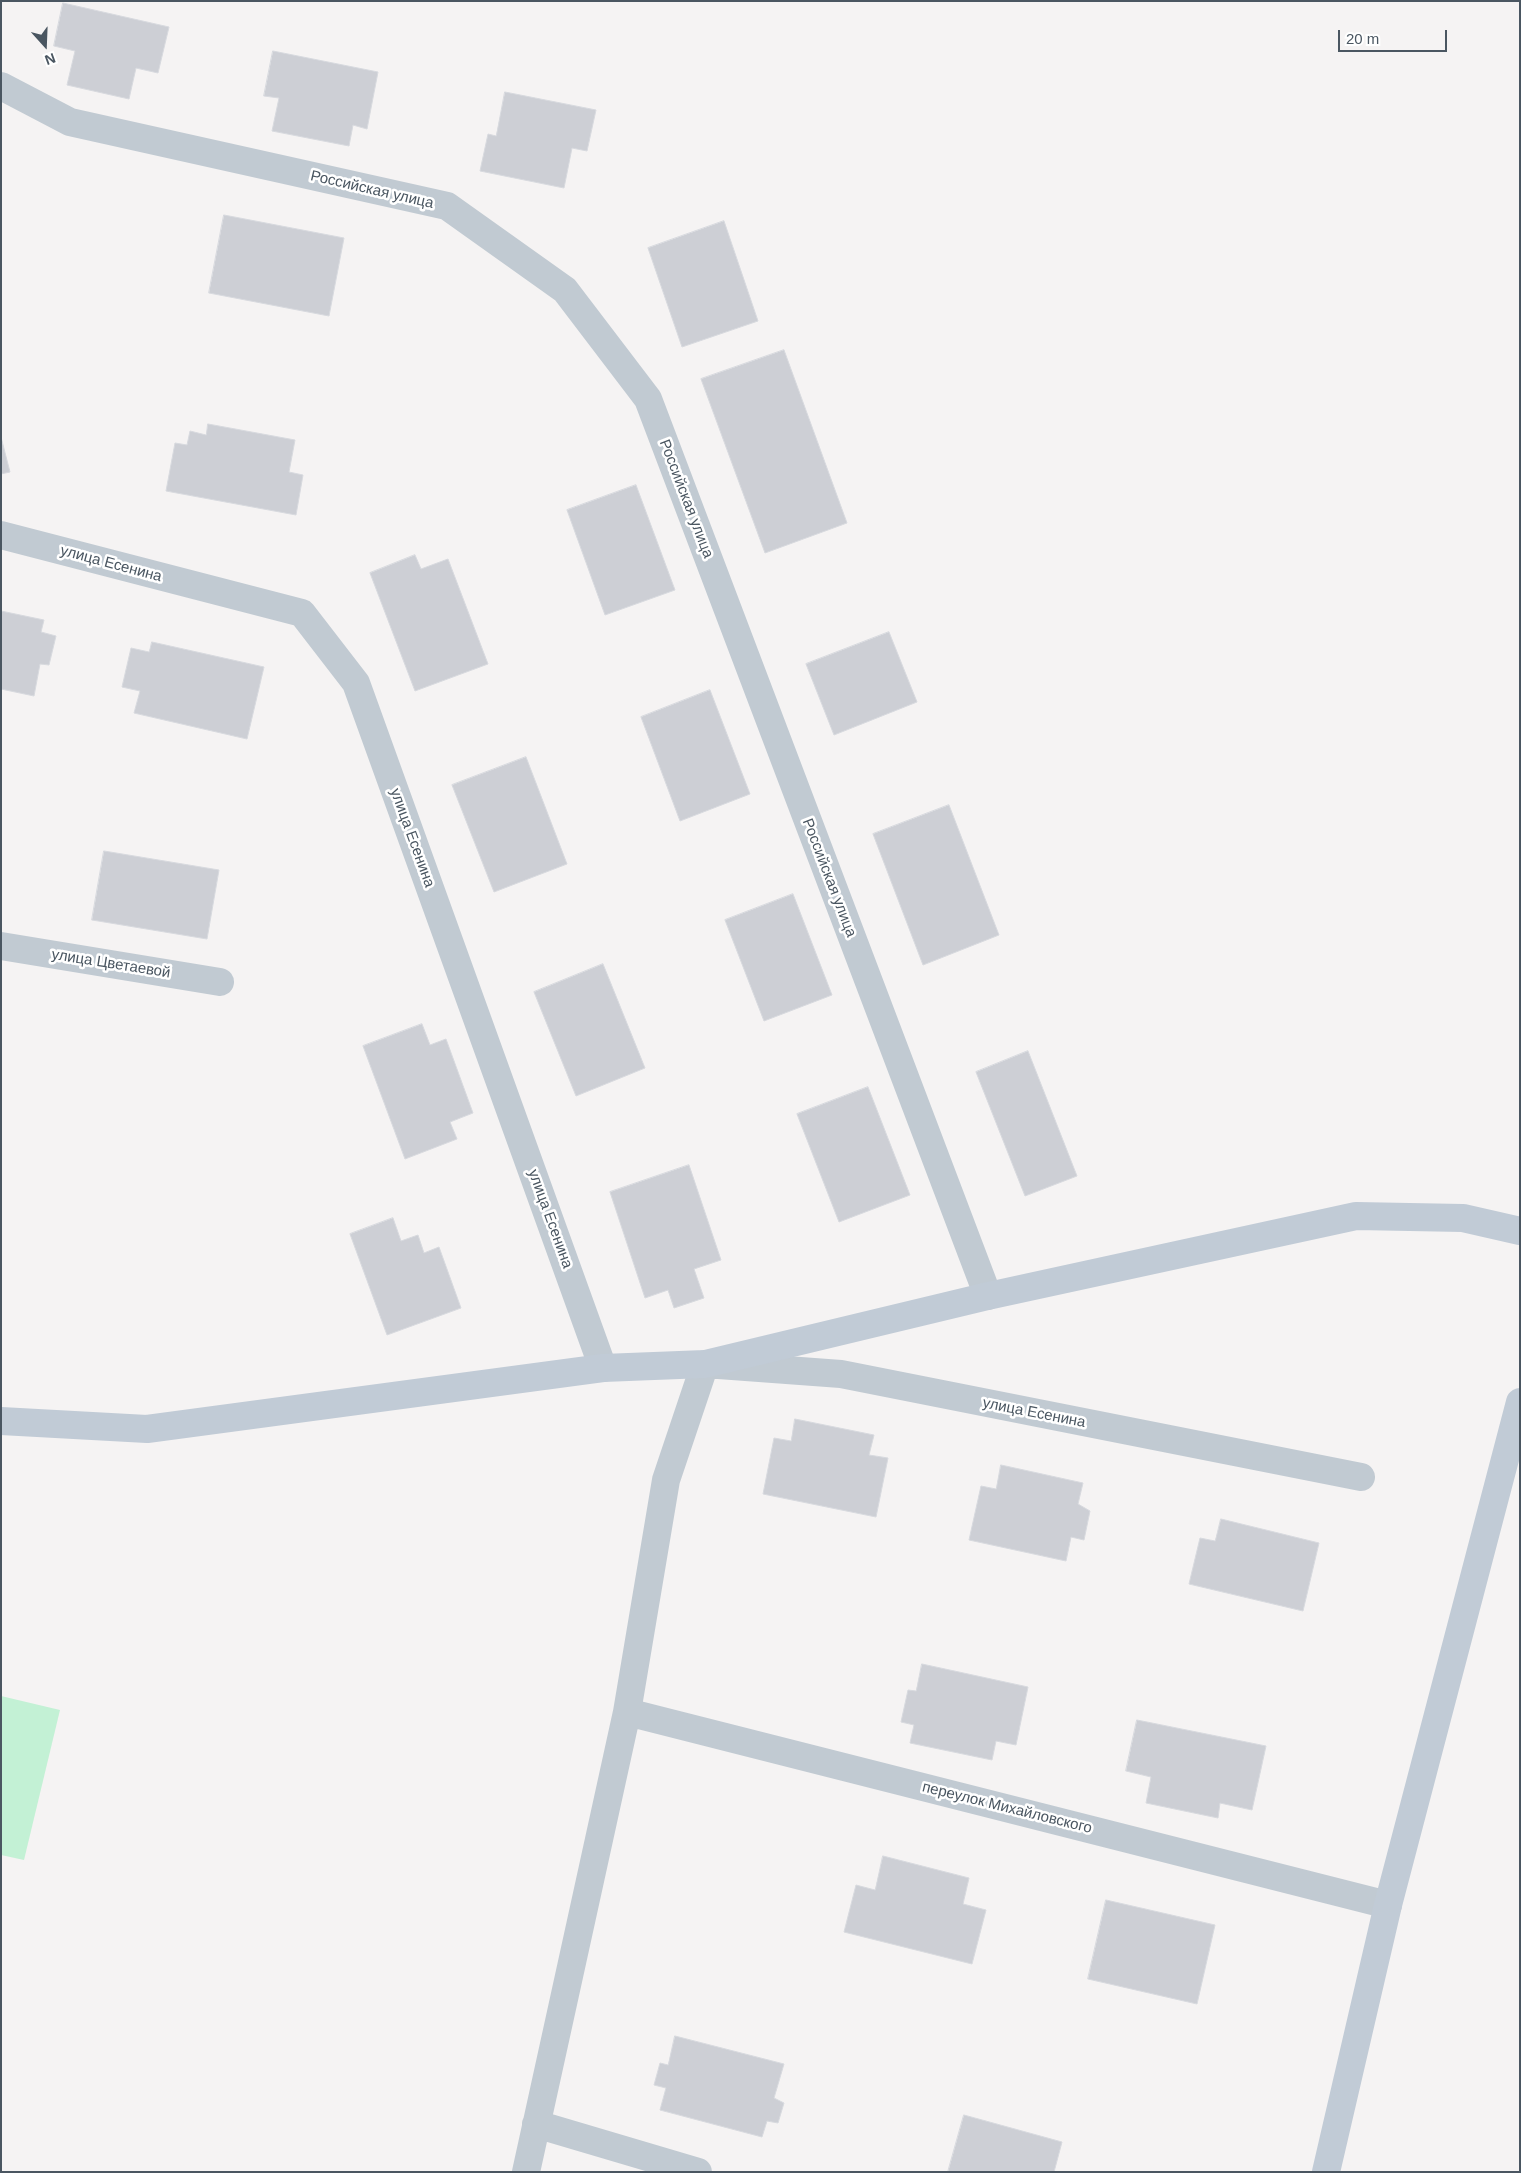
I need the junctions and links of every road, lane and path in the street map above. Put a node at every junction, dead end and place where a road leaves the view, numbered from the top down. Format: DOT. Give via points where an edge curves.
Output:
graph roads {
  1 [pos="1,86"];
  2 [pos="1,535"];
  3 [pos="1,946"];
  4 [pos="220,982"];
  5 [pos="1520,1231"];
  6 [pos="988,1296"];
  7 [pos="705,1364"];
  8 [pos="603,1368"];
  9 [pos="1520,1402"];
  10 [pos="1,1421"];
  11 [pos="1361,1477"];
  12 [pos="627,1712"];
  13 [pos="1388,1905"];
  14 [pos="536,2124"];
  15 [pos="526,2172"];
  16 [pos="698,2172"];
  17 [pos="1326,2172"];
  1 -- 6 [label="street, Российская улица" via="70,122 447,206 564,290 648,399"];
  2 -- 8 [label="street, улица Есенина" via="302,613 356,683"];
  3 -- 4 [label="street, улица Цветаевой"];
  5 -- 6 [label="street" via="1463,1218 1356,1216"];
  6 -- 7 [label="street"];
  7 -- 8 [label="street"];
  7 -- 11 [label="street, улица Есенина" via="840,1374"];
  7 -- 12 [label="street" via="666,1480"];
  8 -- 10 [label="street" via="147,1429"];
  9 -- 13 [label="street"];
  12 -- 13 [label="street, переулок Михайловского"];
  12 -- 14 [label="street"];
  13 -- 17 [label="street"];
  14 -- 15 [label="street"];
  14 -- 16 [label="street"];
}
